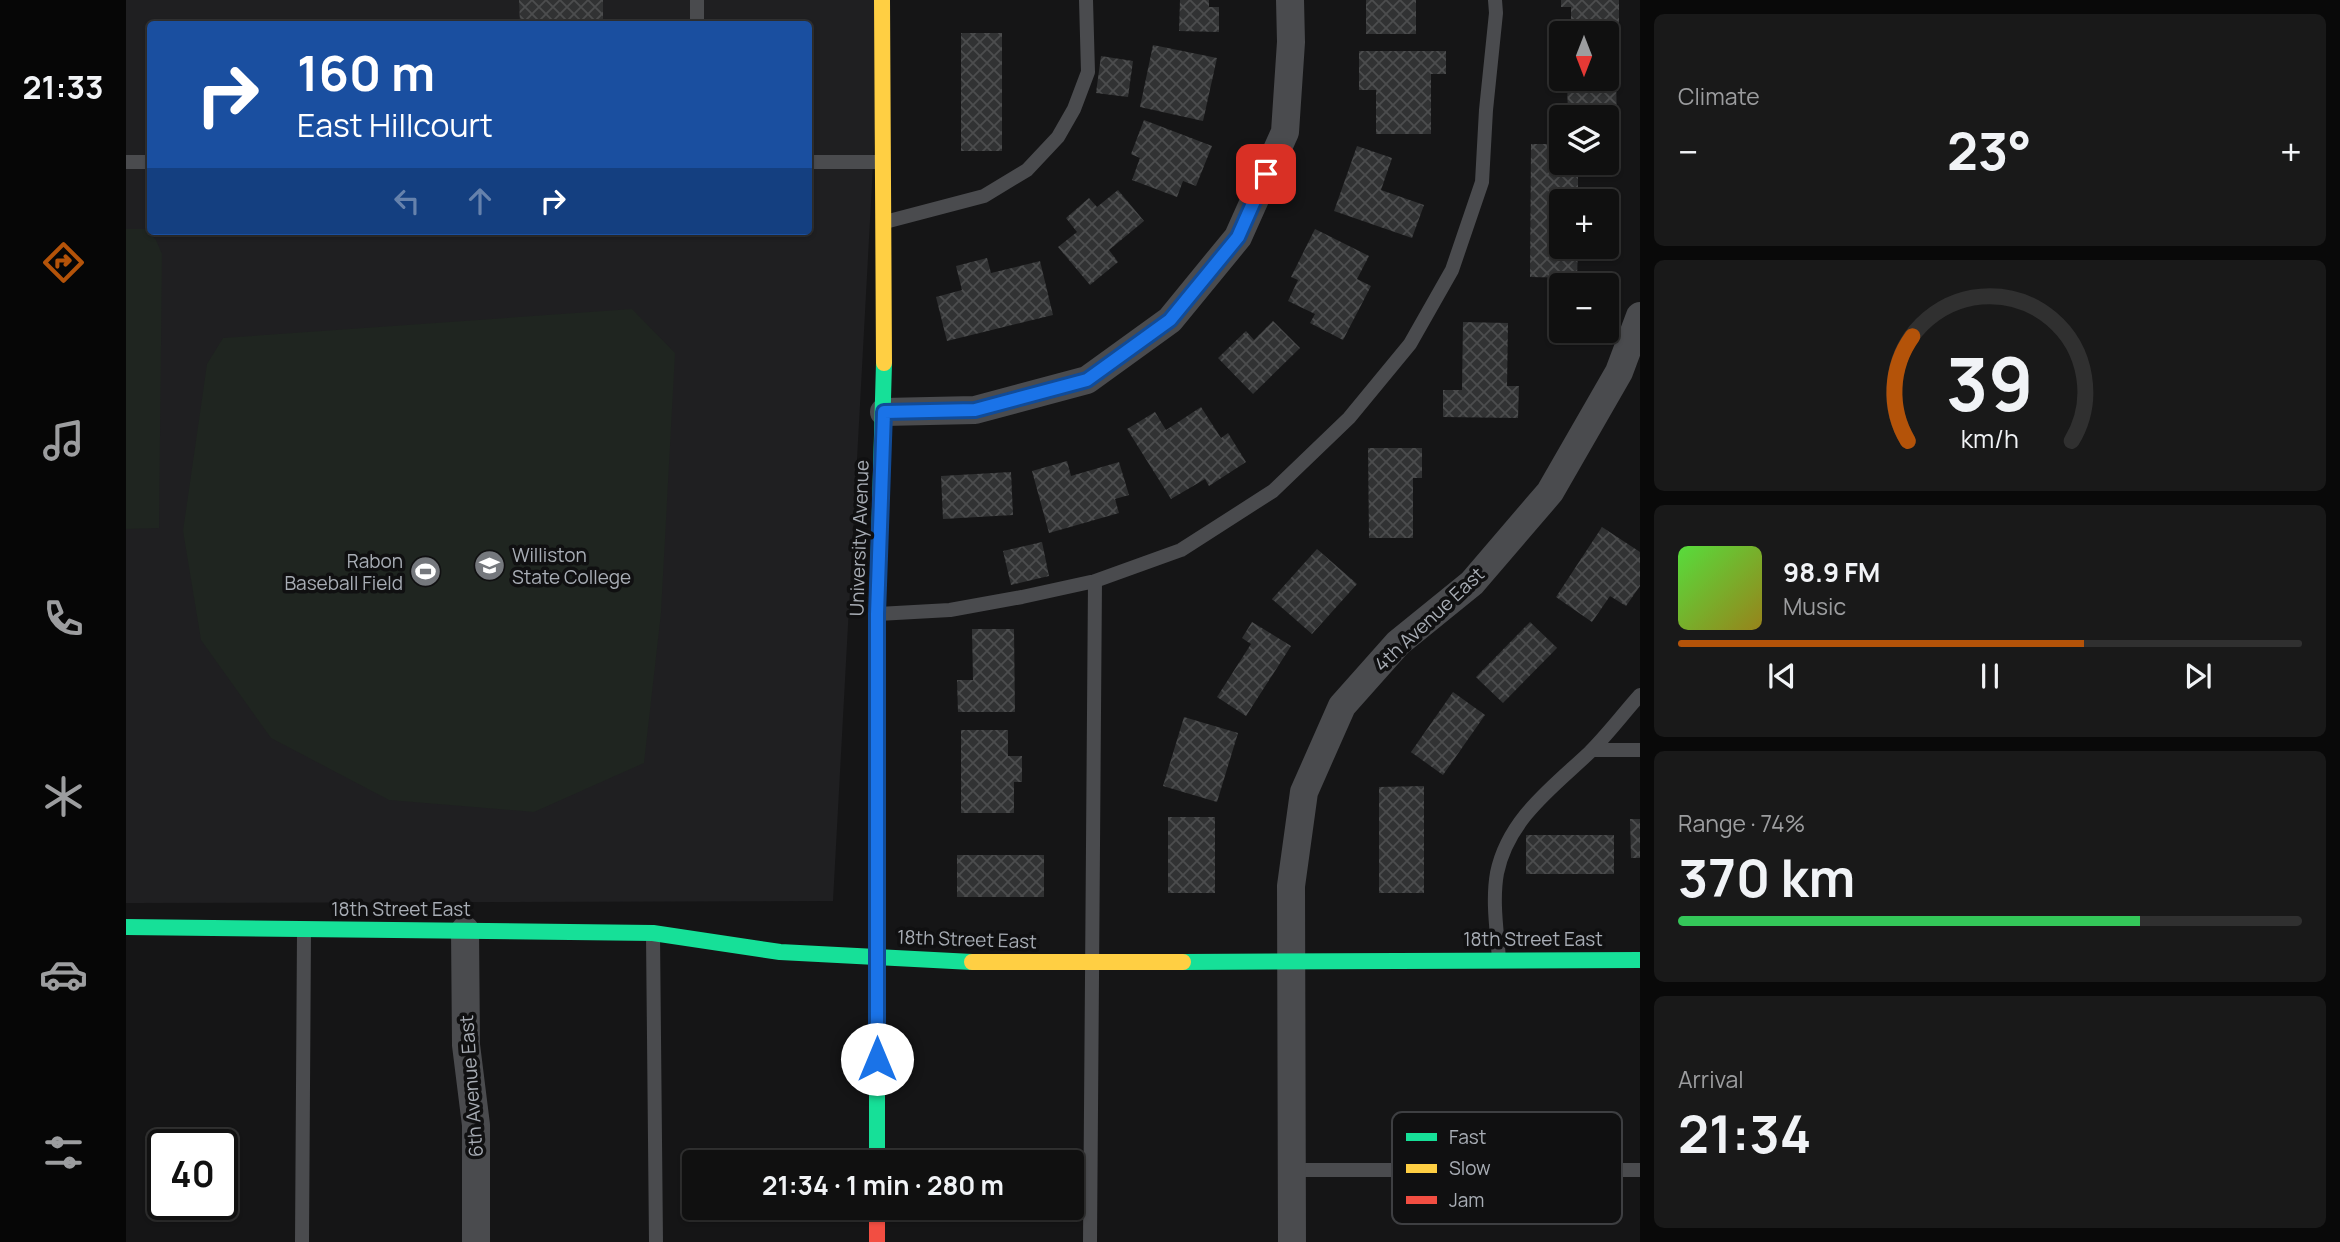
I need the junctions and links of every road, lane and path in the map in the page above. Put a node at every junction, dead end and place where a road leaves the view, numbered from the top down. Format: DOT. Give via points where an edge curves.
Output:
graph roads {
  1 [pos="697,0"];
  2 [pos="882,0"];
  3 [pos="1086,0"];
  4 [pos="1290,0"];
  5 [pos="1495,0"];
  6 [pos="697,21"];
  7 [pos="126,162"];
  8 [pos="147,162"];
  9 [pos="812,162"];
  10 [pos="883,162"];
  11 [pos="885,222"];
  12 [pos="1640,316"];
  13 [pos="884,412"];
  14 [pos="1095,581"];
  15 [pos="877,614"];
  16 [pos="1640,695"];
  17 [pos="1592,750"];
  18 [pos="1640,750"];
  19 [pos="126,927"];
  20 [pos="304,930"];
  21 [pos="465,930"];
  22 [pos="653,933"];
  23 [pos="877,957"];
  24 [pos="1500,960"];
  25 [pos="1640,960"];
  26 [pos="1292,961"];
  27 [pos="1092,963"];
  28 [pos="877,1150"];
  29 [pos="1294,1170"];
  30 [pos="1392,1170"];
  31 [pos="1622,1170"];
  32 [pos="1640,1170"];
  33 [pos="877,1220"];
  34 [pos="302,1242"];
  35 [pos="476,1242"];
  36 [pos="656,1242"];
  37 [pos="877,1242"];
  38 [pos="1090,1242"];
  39 [pos="1292,1242"];
  1 -- 6 [label="lane"];
  2 -- 10 [label="street, University Avenue"];
  3 -- 11 [label="lane" via="1088,72 1058,137 1027,170 984,196"];
  4 -- 13 [label="street" via="1285,132 1238,237 1170,320 1087,380 975,410"];
  5 -- 14 [label="lane" via="1482,182 1452,270 1410,344 1349,418 1273,491 1181,550"];
  7 -- 8 [label="lane"];
  9 -- 10 [label="lane"];
  10 -- 11 [label="street, University Avenue"];
  11 -- 13 [label="street, University Avenue"];
  12 -- 26 [label="street, 4th Avenue East" via="1619,372 1549,492 1472,583 1398,643 1342,706 1304,792 1291,886"];
  13 -- 15 [label="street, University Avenue"];
  14 -- 15 [label="lane" via="950,610"];
  14 -- 27 [label="lane"];
  15 -- 23 [label="street, University Avenue"];
  16 -- 17 [label="lane"];
  17 -- 18 [label="lane"];
  17 -- 24 [label="lane" via="1532,805 1508,841 1497,873"];
  19 -- 20 [label="street, 18th Street East"];
  20 -- 21 [label="street, 18th Street East"];
  20 -- 34 [label="lane"];
  21 -- 22 [label="street, 18th Street East"];
  21 -- 35 [label="street, 6th Avenue East" via="466,1045 476,1125"];
  22 -- 23 [label="street, 18th Street East" via="780,952"];
  22 -- 36 [label="lane"];
  23 -- 27 [label="street, 18th Street East"];
  23 -- 28 [label="street, University Avenue"];
  24 -- 25 [label="street, 18th Street East"];
  24 -- 26 [label="street, 18th Street East"];
  26 -- 27 [label="street, 18th Street East"];
  26 -- 29 [label="street, 4th Avenue East"];
  27 -- 38 [label="lane"];
  29 -- 30 [label="lane"];
  29 -- 39 [label="street, 4th Avenue East"];
  31 -- 32 [label="lane"];
  33 -- 37 [label="street"];
}
